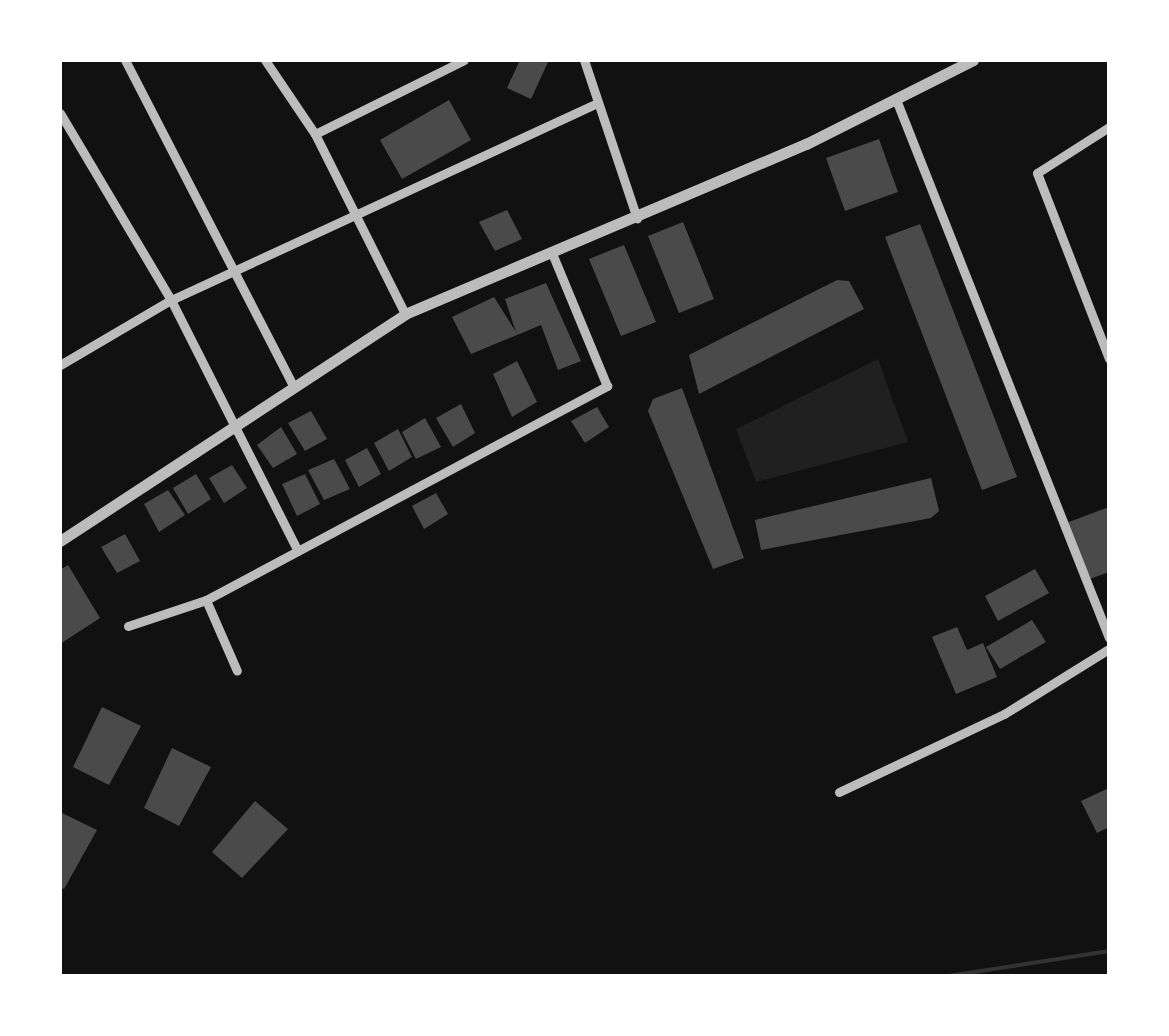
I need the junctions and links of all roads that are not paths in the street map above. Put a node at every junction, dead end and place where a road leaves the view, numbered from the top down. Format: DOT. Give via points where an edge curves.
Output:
graph roads {
  1 [pos="125,60"];
  2 [pos="266,60"];
  3 [pos="464,60"];
  4 [pos="584,60"];
  5 [pos="973,60"];
  6 [pos="897,102"];
  7 [pos="598,103"];
  8 [pos="60,113"];
  9 [pos="1109,126"];
  10 [pos="314,134"];
  11 [pos="360,218"];
  12 [pos="637,218"];
  13 [pos="552,251"];
  14 [pos="236,271"];
  15 [pos="171,300"];
  16 [pos="405,314"];
  17 [pos="1109,359"];
  18 [pos="60,365"];
  19 [pos="294,387"];
  20 [pos="232,427"];
  21 [pos="60,542"];
  22 [pos="298,552"];
  23 [pos="206,600"];
  24 [pos="128,626"];
  25 [pos="1109,638"];
  26 [pos="1109,649"];
  27 [pos="237,671"];
  28 [pos="839,792"];
  1 -- 14 [label="street"];
  2 -- 10 [label="street"];
  3 -- 10 [label="street"];
  4 -- 7 [label="street"];
  5 -- 6 [label="street"];
  6 -- 12 [label="street"];
  6 -- 25 [label="street"];
  7 -- 11 [label="street"];
  7 -- 12 [label="street"];
  8 -- 15 [label="street"];
  9 -- 17 [label="street" via="1037,173"];
  10 -- 11 [label="street"];
  11 -- 14 [label="street"];
  11 -- 16 [label="street"];
  12 -- 13 [label="street"];
  13 -- 16 [label="street"];
  13 -- 22 [label="street" via="607,386"];
  14 -- 15 [label="street"];
  14 -- 19 [label="street"];
  15 -- 18 [label="street"];
  15 -- 20 [label="street"];
  16 -- 19 [label="street"];
  19 -- 20 [label="street"];
  20 -- 21 [label="street"];
  20 -- 22 [label="street"];
  22 -- 23 [label="street"];
  23 -- 24 [label="street"];
  23 -- 27 [label="street"];
  26 -- 28 [label="street" via="1004,714"];
}
